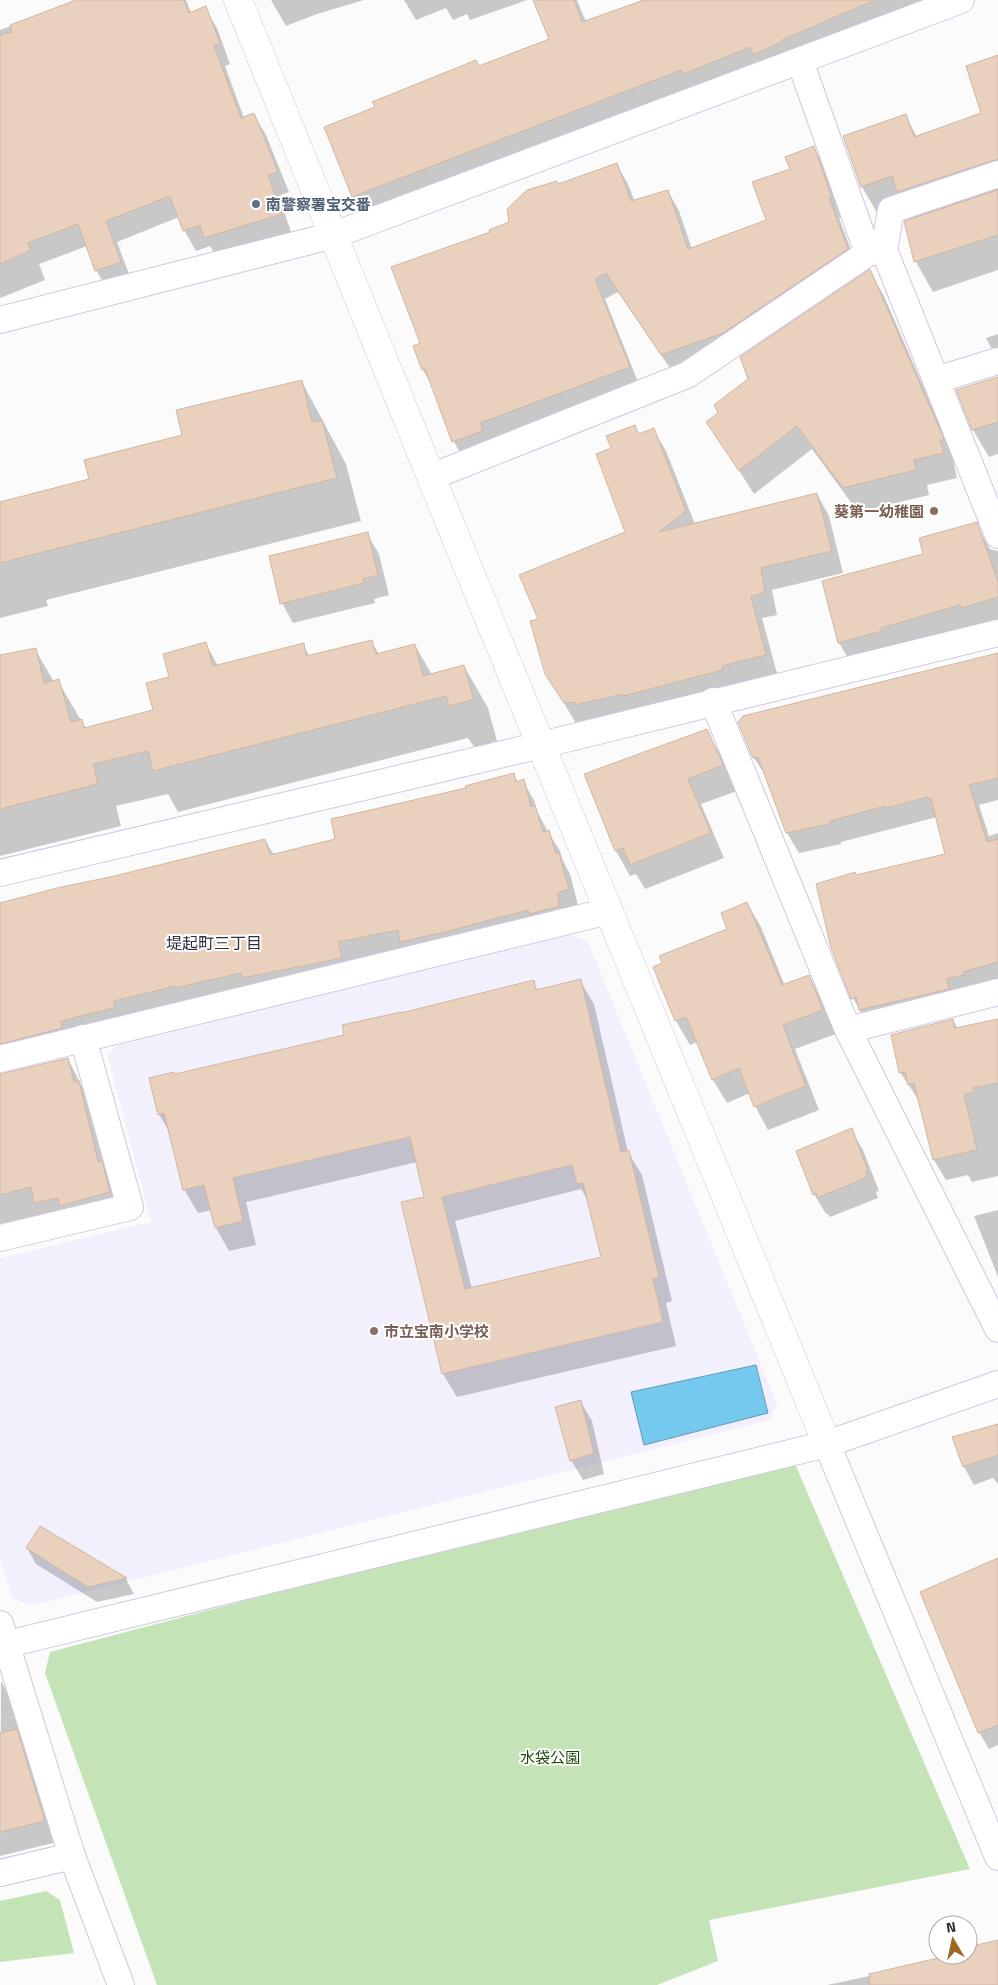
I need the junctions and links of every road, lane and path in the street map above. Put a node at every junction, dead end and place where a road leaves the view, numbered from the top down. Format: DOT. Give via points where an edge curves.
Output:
graph roads {
  1 [pos="238,0"];
  2 [pos="957,1"];
  3 [pos="800,61"];
  4 [pos="998,174"];
  5 [pos="334,235"];
  6 [pos="876,252"];
  7 [pos="0,320"];
  8 [pos="998,360"];
  9 [pos="936,380"];
  10 [pos="431,477"];
  11 [pos="998,535"];
  12 [pos="998,633"];
  13 [pos="713,702"];
  14 [pos="540,744"];
  15 [pos="0,873"];
  16 [pos="609,911"];
  17 [pos="998,992"];
  18 [pos="848,1030"];
  19 [pos="83,1038"];
  20 [pos="0,1058"];
  21 [pos="0,1238"];
  22 [pos="998,1329"];
  23 [pos="998,1384"];
  24 [pos="827,1444"];
  25 [pos="2,1638"];
  26 [pos="990,1813"];
  27 [pos="72,1856"];
  28 [pos="998,1857"];
  29 [pos="0,1873"];
  30 [pos="122,1985"];
  1 -- 5 [label="street"];
  2 -- 3 [label="street"];
  3 -- 5 [label="street"];
  3 -- 6 [label="street"];
  4 -- 6 [label="street" via="891,210"];
  5 -- 7 [label="street"];
  5 -- 10 [label="street"];
  6 -- 9 [label="street"];
  6 -- 10 [label="street" via="687,375"];
  8 -- 9 [label="street"];
  9 -- 11 [label="street"];
  10 -- 14 [label="street"];
  12 -- 13 [label="street"];
  13 -- 14 [label="street"];
  13 -- 18 [label="street"];
  14 -- 15 [label="street"];
  14 -- 16 [label="street"];
  16 -- 19 [label="street"];
  16 -- 24 [label="street"];
  17 -- 18 [label="street"];
  18 -- 22 [label="street"];
  19 -- 20 [label="street"];
  19 -- 21 [label="street" via="130,1207"];
  23 -- 24 [label="street"];
  24 -- 25 [label="street"];
  24 -- 26 [label="street"];
  25 -- 27 [label="street"];
  26 -- 28 [label="street"];
  27 -- 29 [label="street"];
  27 -- 30 [label="street"];
}
